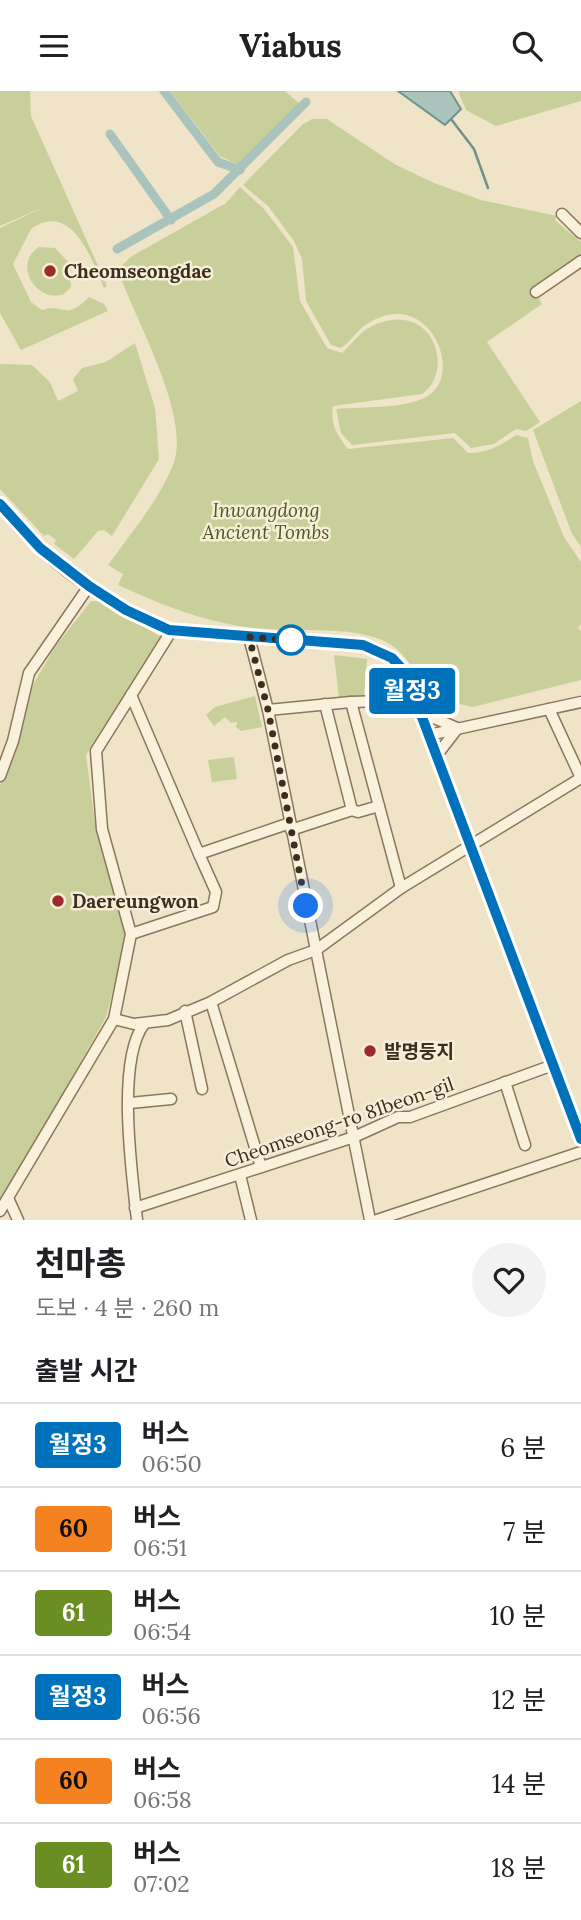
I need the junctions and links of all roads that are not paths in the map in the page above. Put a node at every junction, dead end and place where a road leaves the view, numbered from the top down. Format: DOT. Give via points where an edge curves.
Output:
graph roads {
  1 [pos="562,214"];
  2 [pos="581,233"];
  3 [pos="581,261"];
  4 [pos="536,292"];
  5 [pos="0,504"];
  6 [pos="89,586"];
  7 [pos="172,630"];
  8 [pos="249,637"];
  9 [pos="131,695"];
  10 [pos="415,700"];
  11 [pos="351,702"];
  12 [pos="581,702"];
  13 [pos="325,704"];
  14 [pos="549,709"];
  15 [pos="268,710"];
  16 [pos="420,712"];
  17 [pos="457,729"];
  18 [pos="429,735"];
  19 [pos="437,755"];
  20 [pos="0,776"];
  21 [pos="581,778"];
  22 [pos="379,806"];
  23 [pos="352,810"];
  24 [pos="290,827"];
  25 [pos="471,845"];
  26 [pos="199,854"];
  27 [pos="401,888"];
  28 [pos="131,934"];
  29 [pos="316,950"];
  30 [pos="211,1002"];
  31 [pos="185,1011"];
  32 [pos="114,1019"];
  33 [pos="144,1024"];
  34 [pos="553,1065"];
  35 [pos="506,1082"];
  36 [pos="202,1090"];
  37 [pos="171,1099"];
  38 [pos="130,1103"];
  39 [pos="354,1137"];
  40 [pos="581,1139"];
  41 [pos="525,1145"];
  42 [pos="581,1152"];
  43 [pos="261,1167"];
  44 [pos="240,1175"];
  45 [pos="8,1198"];
  46 [pos="135,1208"];
  47 [pos="0,1211"];
  48 [pos="18,1220"];
  49 [pos="137,1220"];
  50 [pos="251,1220"];
  51 [pos="370,1220"];
  52 [pos="377,1220"];
  1 -- 2 [label="street"];
  3 -- 4 [label="street"];
  5 -- 6 [label="street" via="40,548"];
  6 -- 7 [label="street"];
  6 -- 20 [label="street" via="29,673"];
  7 -- 8 [label="street"];
  7 -- 9 [label="street"];
  8 -- 10 [label="street" via="378,649 405,672"];
  8 -- 15 [label="street"];
  9 -- 26 [label="street"];
  9 -- 28 [label="street" via="96,751 102,829"];
  10 -- 11 [label="street"];
  10 -- 16 [label="street"];
  11 -- 13 [label="street"];
  11 -- 22 [label="street"];
  12 -- 14 [label="street"];
  13 -- 15 [label="street"];
  13 -- 23 [label="street"];
  14 -- 17 [label="street"];
  14 -- 21 [label="street"];
  15 -- 24 [label="street"];
  16 -- 17 [label="street"];
  16 -- 18 [label="street"];
  17 -- 18 [label="street"];
  17 -- 19 [label="street"];
  18 -- 19 [label="street"];
  19 -- 25 [label="street"];
  21 -- 25 [label="street"];
  22 -- 23 [label="street" via="358,813"];
  22 -- 27 [label="street"];
  23 -- 24 [label="street"];
  24 -- 26 [label="street"];
  24 -- 29 [label="street"];
  25 -- 27 [label="street"];
  25 -- 34 [label="street"];
  26 -- 28 [label="street" via="216,892 213,907"];
  27 -- 29 [label="street"];
  28 -- 32 [label="street"];
  29 -- 30 [label="street"];
  29 -- 39 [label="street"];
  30 -- 31 [label="street"];
  30 -- 43 [label="street"];
  31 -- 33 [label="street"];
  31 -- 36 [label="street"];
  32 -- 33 [label="street"];
  32 -- 45 [label="street"];
  33 -- 38 [label="street" via="130,1061"];
  34 -- 35 [label="street, Cheomseong-ro 81beon-gil"];
  34 -- 40 [label="street"];
  35 -- 39 [label="street, Cheomseong-ro 81beon-gil"];
  35 -- 41 [label="street"];
  37 -- 38 [label="street"];
  38 -- 46 [label="street" via="130,1178"];
  39 -- 43 [label="street, Cheomseong-ro 81beon-gil"];
  39 -- 51 [label="street"];
  42 -- 52 [label="street"];
  43 -- 44 [label="street, Cheomseong-ro 81beon-gil"];
  44 -- 46 [label="street, Cheomseong-ro 81beon-gil"];
  44 -- 50 [label="street"];
  45 -- 47 [label="street"];
  45 -- 48 [label="street"];
  46 -- 49 [label="street"];
}
